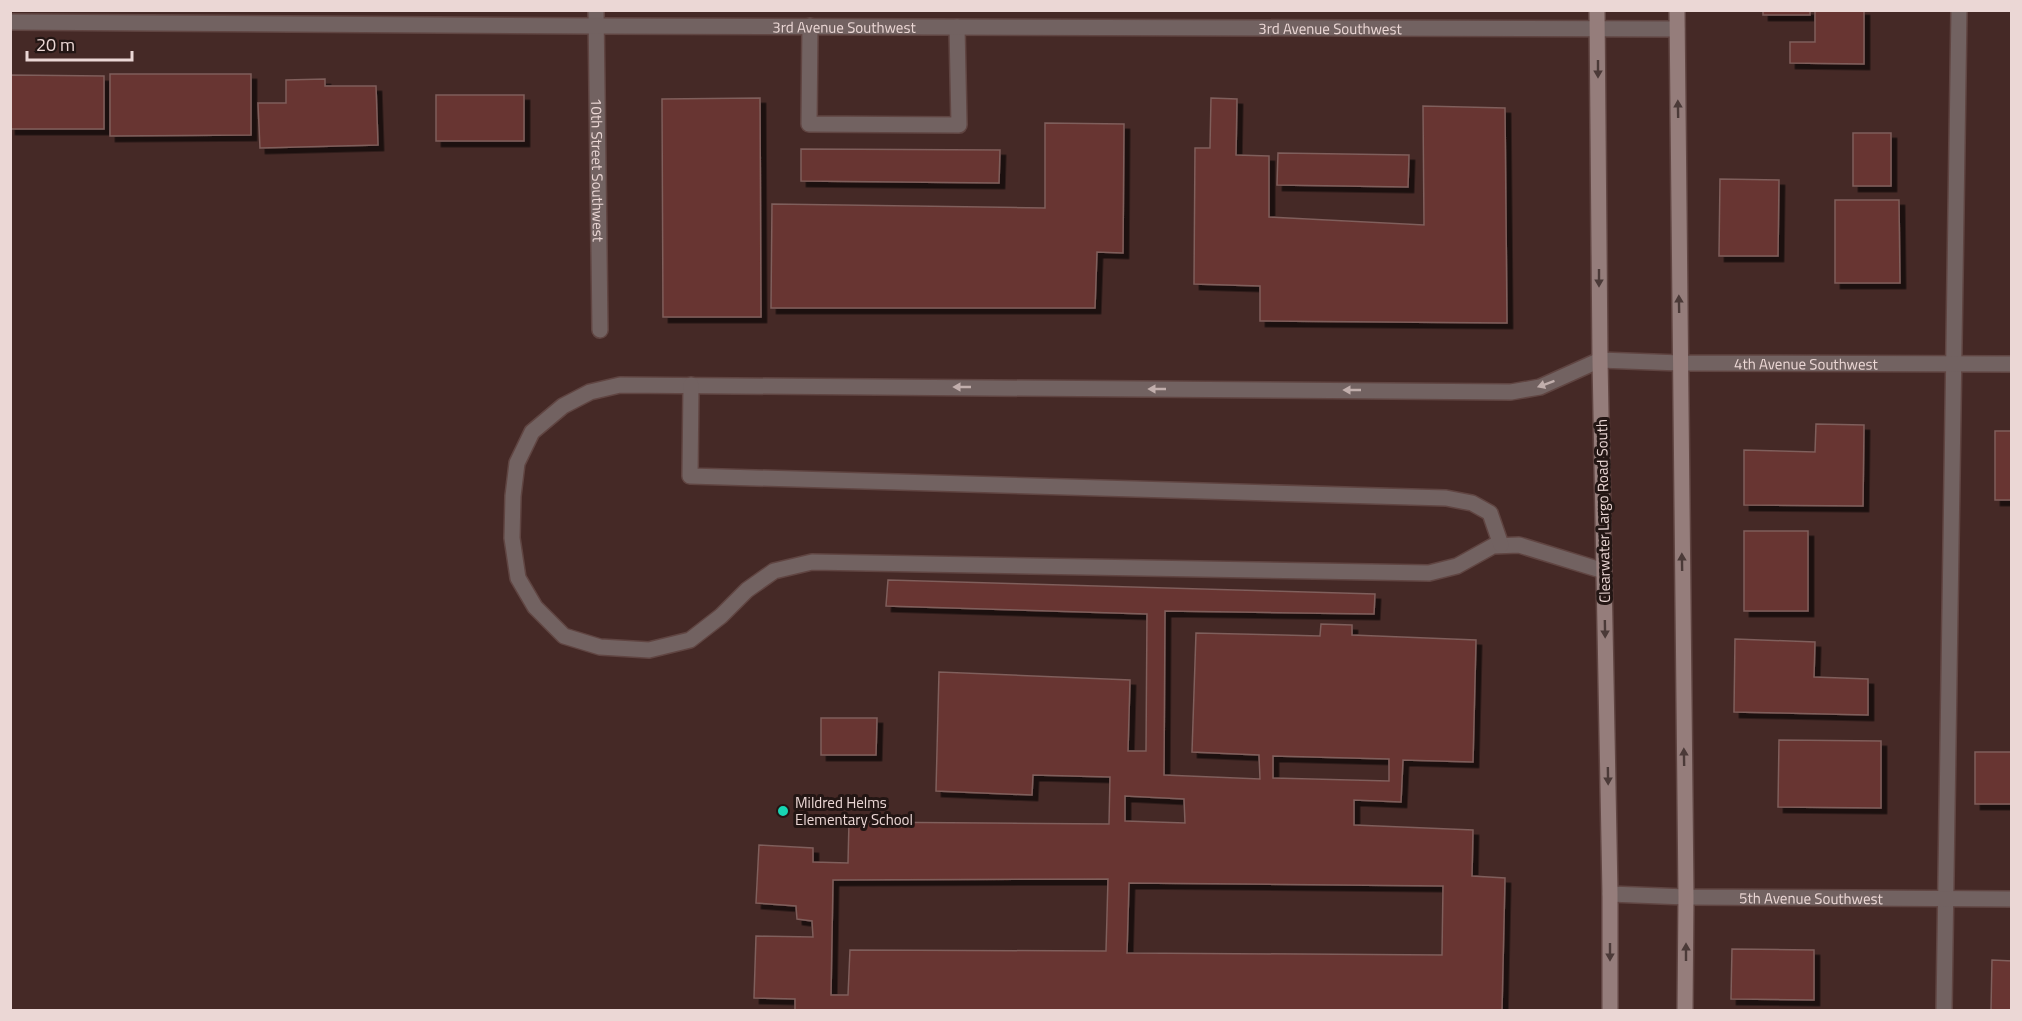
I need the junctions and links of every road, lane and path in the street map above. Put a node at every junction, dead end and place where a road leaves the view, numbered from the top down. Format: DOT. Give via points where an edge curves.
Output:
graph roads {
  1 [pos="1598,10"];
  2 [pos="1677,10"];
  3 [pos="1959,10"];
  4 [pos="596,18"];
  5 [pos="10,22"];
  6 [pos="810,26"];
  7 [pos="957,27"];
  8 [pos="1598,28"];
  9 [pos="1677,29"];
  10 [pos="600,330"];
  11 [pos="1600,360"];
  12 [pos="1680,363"];
  13 [pos="1954,364"];
  14 [pos="2012,364"];
  15 [pos="691,385"];
  16 [pos="1501,545"];
  17 [pos="1604,571"];
  18 [pos="1610,894"];
  19 [pos="1686,897"];
  20 [pos="1946,898"];
  21 [pos="2012,899"];
  22 [pos="1610,1011"];
  23 [pos="1685,1011"];
  24 [pos="1944,1011"];
  1 -- 8 [label="main road, Clearwater Largo Road South"];
  2 -- 9 [label="main road"];
  3 -- 13 [label="street"];
  4 -- 5 [label="street, 3rd Avenue Southwest"];
  4 -- 6 [label="street, 3rd Avenue Southwest"];
  4 -- 10 [label="street, 10th Street Southwest"];
  6 -- 7 [label="street, 3rd Avenue Southwest"];
  6 -- 7 [label="street" via="809,124 959,125"];
  7 -- 8 [label="street, 3rd Avenue Southwest"];
  8 -- 9 [label="street, 3rd Avenue Southwest"];
  8 -- 11 [label="main road, Clearwater Largo Road South, one-way"];
  12 -- 9 [label="main road, one-way"];
  11 -- 12 [label="street, 4th Avenue Southwest"];
  11 -- 15 [label="street, one-way" via="1540,387 1511,392"];
  11 -- 17 [label="main road, Clearwater Largo Road South"];
  12 -- 13 [label="street, 4th Avenue Southwest"];
  19 -- 12 [label="main road, one-way"];
  13 -- 14 [label="street, 4th Avenue Southwest"];
  13 -- 20 [label="street"];
  15 -- 16 [label="street" via="690,476 1446,498 1472,503 1490,513"];
  15 -- 16 [label="street" via="620,385 590,392 563,406 532,432 518,463 513,496 512,538 518,578 536,607 564,636 600,647 649,650 690,640 774,571 812,562 1429,573 1457,566"];
  16 -- 17 [label="street" via="1519,545"];
  17 -- 18 [label="main road, Clearwater Largo Road South, one-way"];
  18 -- 19 [label="street, 5th Avenue Southwest"];
  18 -- 22 [label="main road, Clearwater Largo Road South, one-way"];
  19 -- 20 [label="street, 5th Avenue Southwest"];
  23 -- 19 [label="main road, one-way"];
  20 -- 21 [label="street, 5th Avenue Southwest"];
  20 -- 24 [label="street"];
}
